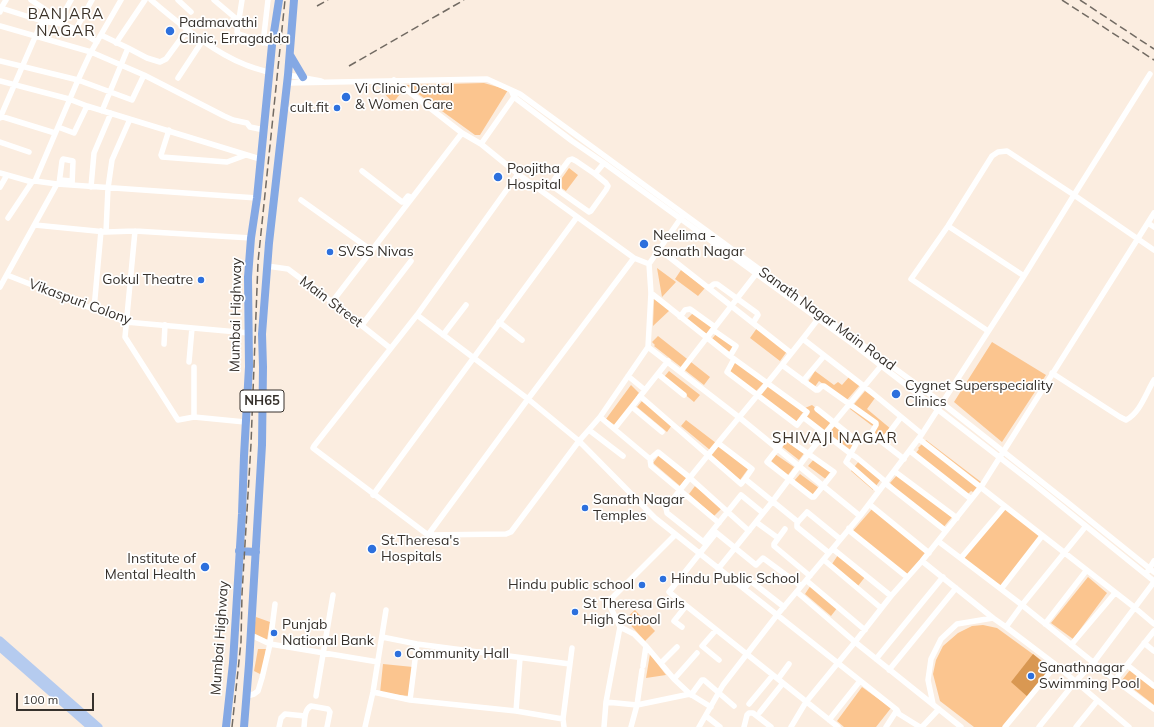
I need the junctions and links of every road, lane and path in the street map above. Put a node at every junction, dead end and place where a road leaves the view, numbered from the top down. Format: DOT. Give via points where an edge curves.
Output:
graph roads {
  1 [pos="6,0"];
  2 [pos="31,0"];
  3 [pos="71,0"];
  4 [pos="92,0"];
  5 [pos="120,0"];
  6 [pos="145,0"];
  7 [pos="151,0"];
  8 [pos="178,0"];
  9 [pos="214,0"];
  10 [pos="242,0"];
  11 [pos="268,0"];
  12 [pos="279,0"];
  13 [pos="294,0"];
  14 [pos="1,10"];
  15 [pos="191,12"];
  16 [pos="42,21"];
  17 [pos="239,21"];
  18 [pos="62,22"];
  19 [pos="0,26"];
  20 [pos="76,29"];
  21 [pos="188,30"];
  22 [pos="101,35"];
  23 [pos="35,37"];
  24 [pos="203,40"];
  25 [pos="97,42"];
  26 [pos="263,42"];
  27 [pos="116,43"];
  28 [pos="272,45"];
  29 [pos="128,48"];
  30 [pos="91,52"];
  31 [pos="290,55"];
  32 [pos="0,61"];
  33 [pos="21,66"];
  34 [pos="121,66"];
  35 [pos="270,73"];
  36 [pos="1150,74"];
  37 [pos="144,75"];
  38 [pos="303,77"];
  39 [pos="178,78"];
  40 [pos="287,79"];
  41 [pos="78,80"];
  42 [pos="394,80"];
  43 [pos="0,81"];
  44 [pos="323,82"];
  45 [pos="14,84"];
  46 [pos="511,90"];
  47 [pos="110,92"];
  48 [pos="514,97"];
  49 [pos="69,99"];
  50 [pos="87,106"];
  51 [pos="102,110"];
  52 [pos="111,113"];
  53 [pos="0,117"];
  54 [pos="130,119"];
  55 [pos="58,127"];
  56 [pos="169,130"];
  57 [pos="264,130"];
  58 [pos="55,133"];
  59 [pos="462,133"];
  60 [pos="0,142"];
  61 [pos="481,144"];
  62 [pos="29,152"];
  63 [pos="246,155"];
  64 [pos="260,159"];
  65 [pos="604,163"];
  66 [pos="362,171"];
  67 [pos="0,173"];
  68 [pos="518,174"];
  69 [pos="595,174"];
  70 [pos="7,175"];
  71 [pos="34,181"];
  72 [pos="59,183"];
  73 [pos="72,183"];
  74 [pos="0,187"];
  75 [pos="91,187"];
  76 [pos="108,188"];
  77 [pos="411,194"];
  78 [pos="1074,195"];
  79 [pos="257,198"];
  80 [pos="301,200"];
  81 [pos="1154,213"];
  82 [pos="682,215"];
  83 [pos="577,217"];
  84 [pos="8,218"];
  85 [pos="1148,223"];
  86 [pos="35,225"];
  87 [pos="948,226"];
  88 [pos="1154,227"];
  89 [pos="103,231"];
  90 [pos="135,231"];
  91 [pos="251,238"];
  92 [pos="1138,238"];
  93 [pos="659,249"];
  94 [pos="371,250"];
  95 [pos="1154,250"];
  96 [pos="634,258"];
  97 [pos="411,261"];
  98 [pos="649,264"];
  99 [pos="267,266"];
  100 [pos="756,274"];
  101 [pos="1024,276"];
  102 [pos="4,278"];
  103 [pos="0,287"];
  104 [pos="709,288"];
  105 [pos="651,294"];
  106 [pos="737,298"];
  107 [pos="332,302"];
  108 [pos="466,305"];
  109 [pos="731,306"];
  110 [pos="94,309"];
  111 [pos="417,315"];
  112 [pos="680,317"];
  113 [pos="818,319"];
  114 [pos="126,322"];
  115 [pos="499,322"];
  116 [pos="753,323"];
  117 [pos="165,325"];
  118 [pos="362,326"];
  119 [pos="192,328"];
  120 [pos="714,328"];
  121 [pos="988,331"];
  122 [pos="249,333"];
  123 [pos="443,335"];
  124 [pos="707,338"];
  125 [pos="803,339"];
  126 [pos="522,340"];
  127 [pos="164,344"];
  128 [pos="648,347"];
  129 [pos="390,348"];
  130 [pos="791,354"];
  131 [pos="824,356"];
  132 [pos="732,357"];
  133 [pos="473,358"];
  134 [pos="668,361"];
  135 [pos="189,362"];
  136 [pos="782,365"];
  137 [pos="881,366"];
  138 [pos="194,367"];
  139 [pos="249,367"];
  140 [pos="263,367"];
  141 [pos="681,371"];
  142 [pos="1052,373"];
  143 [pos="658,374"];
  144 [pos="628,376"];
  145 [pos="1154,380"];
  146 [pos="803,382"];
  147 [pos="768,383"];
  148 [pos="864,387"];
  149 [pos="645,390"];
  150 [pos="684,395"];
  151 [pos="758,395"];
  152 [pos="640,396"];
  153 [pos="528,399"];
  154 [pos="850,404"];
  155 [pos="942,404"];
  156 [pos="632,407"];
  157 [pos="818,409"];
  158 [pos="938,410"];
  159 [pos="194,417"];
  160 [pos="600,417"];
  161 [pos="803,417"];
  162 [pos="901,417"];
  163 [pos="740,418"];
  164 [pos="245,422"];
  165 [pos="834,422"];
  166 [pos="615,428"];
  167 [pos="589,430"];
  168 [pos="662,432"];
  169 [pos="825,434"];
  170 [pos="920,437"];
  171 [pos="579,441"];
  172 [pos="882,442"];
  173 [pos="718,443"];
  174 [pos="777,448"];
  175 [pos="910,451"];
  176 [pos="1004,451"];
  177 [pos="808,454"];
  178 [pos="851,454"];
  179 [pos="623,456"];
  180 [pos="707,456"];
  181 [pos="1000,458"];
  182 [pos="650,459"];
  183 [pos="904,459"];
  184 [pos="799,467"];
  185 [pos="894,471"];
  186 [pos="689,478"];
  187 [pos="745,479"];
  188 [pos="789,479"];
  189 [pos="885,482"];
  190 [pos="823,484"];
  191 [pos="981,487"];
  192 [pos="679,490"];
  193 [pos="879,491"];
  194 [pos="373,495"];
  195 [pos="971,499"];
  196 [pos="772,502"];
  197 [pos="869,504"];
  198 [pos="1005,506"];
  199 [pos="728,512"];
  200 [pos="763,513"];
  201 [pos="860,516"];
  202 [pos="957,518"];
  203 [pos="756,522"];
  204 [pos="798,522"];
  205 [pos="719,523"];
  206 [pos="1086,526"];
  207 [pos="849,528"];
  208 [pos="785,529"];
  209 [pos="749,531"];
  210 [pos="946,531"];
  211 [pos="714,532"];
  212 [pos="428,535"];
  213 [pos="675,535"];
  214 [pos="1042,536"];
  215 [pos="778,538"];
  216 [pos="840,539"];
  217 [pos="938,541"];
  218 [pos="705,543"];
  219 [pos="735,548"];
  220 [pos="239,551"];
  221 [pos="831,551"];
  222 [pos="256,552"];
  223 [pos="699,553"];
  224 [pos="929,553"];
  225 [pos="1064,553"];
  226 [pos="961,558"];
  227 [pos="824,560"];
  228 [pos="922,561"];
  229 [pos="1154,561"];
  230 [pos="718,569"];
  231 [pos="1152,570"];
  232 [pos="1086,571"];
  233 [pos="1146,574"];
  234 [pos="907,577"];
  235 [pos="809,578"];
  236 [pos="943,578"];
  237 [pos="1154,581"];
  238 [pos="802,586"];
  239 [pos="956,588"];
  240 [pos="744,589"];
  241 [pos="1001,589"];
  242 [pos="797,592"];
  243 [pos="1115,592"];
  244 [pos="333,595"];
  245 [pos="891,596"];
  246 [pos="275,604"];
  247 [pos="1022,605"];
  248 [pos="686,606"];
  249 [pos="784,607"];
  250 [pos="1134,607"];
  251 [pos="881,608"];
  252 [pos="386,610"];
  253 [pos="777,616"];
  254 [pos="993,618"];
  255 [pos="1045,624"];
  256 [pos="1154,624"];
  257 [pos="620,627"];
  258 [pos="682,627"];
  259 [pos="1006,627"];
  260 [pos="716,630"];
  261 [pos="865,630"];
  262 [pos="1154,631"];
  263 [pos="251,635"];
  264 [pos="382,637"];
  265 [pos="0,640"];
  266 [pos="855,642"];
  267 [pos="1144,643"];
  268 [pos="270,644"];
  269 [pos="417,644"];
  270 [pos="1071,645"];
  271 [pos="646,646"];
  272 [pos="677,647"];
  273 [pos="0,648"];
  274 [pos="572,648"];
  275 [pos="1154,651"];
  276 [pos="697,653"];
  277 [pos="323,654"];
  278 [pos="747,654"];
  279 [pos="520,658"];
  280 [pos="876,659"];
  281 [pos="718,660"];
  282 [pos="378,662"];
  283 [pos="1094,662"];
  284 [pos="570,664"];
  285 [pos="661,664"];
  286 [pos="789,664"];
  287 [pos="838,664"];
  288 [pos="1127,664"];
  289 [pos="1056,665"];
  290 [pos="889,670"];
  291 [pos="773,675"];
  292 [pos="674,679"];
  293 [pos="1115,680"];
  294 [pos="781,681"];
  295 [pos="860,681"];
  296 [pos="1075,682"];
  297 [pos="1154,686"];
  298 [pos="373,692"];
  299 [pos="719,693"];
  300 [pos="691,694"];
  301 [pos="247,696"];
  302 [pos="316,696"];
  303 [pos="410,700"];
  304 [pos="1097,701"];
  305 [pos="606,702"];
  306 [pos="806,702"];
  307 [pos="749,704"];
  308 [pos="932,704"];
  309 [pos="637,705"];
  310 [pos="734,706"];
  311 [pos="711,707"];
  312 [pos="939,709"];
  313 [pos="1154,709"];
  314 [pos="897,710"];
  315 [pos="516,711"];
  316 [pos="760,712"];
  317 [pos="306,716"];
  318 [pos="706,716"];
  319 [pos="563,719"];
  320 [pos="828,720"];
  321 [pos="1080,726"];
  322 [pos="90,727"];
  323 [pos="99,727"];
  324 [pos="226,727"];
  325 [pos="244,727"];
  326 [pos="279,727"];
  327 [pos="304,727"];
  328 [pos="327,727"];
  329 [pos="365,727"];
  330 [pos="564,727"];
  331 [pos="604,727"];
  332 [pos="631,727"];
  333 [pos="699,727"];
  334 [pos="720,727"];
  335 [pos="744,727"];
  336 [pos="771,727"];
  337 [pos="791,727"];
  338 [pos="838,727"];
  339 [pos="886,727"];
  340 [pos="921,727"];
  341 [pos="961,727"];
  342 [pos="1005,727"];
  343 [pos="1039,727"];
  344 [pos="1129,727"];
  1 -- 14 [label="street"];
  2 -- 18 [label="street"];
  3 -- 18 [label="street"];
  4 -- 20 [label="street"];
  5 -- 22 [label="street"];
  6 -- 27 [label="street"];
  7 -- 21 [label="street"];
  8 -- 15 [label="street"];
  9 -- 17 [label="street"];
  10 -- 17 [label="street"];
  11 -- 26 [label="street"];
  12 -- 28 [label="highway, Mumbai Highway / NH65"];
  13 -- 31 [label="highway, NH65"];
  14 -- 16 [label="street"];
  16 -- 18 [label="street"];
  16 -- 23 [label="street"];
  17 -- 26 [label="street" via="239,34"];
  18 -- 20 [label="street"];
  19 -- 23 [label="street"];
  20 -- 25 [label="street"];
  21 -- 24 [label="street"];
  21 -- 29 [label="street" via="166,59 160,62"];
  22 -- 25 [label="street"];
  22 -- 27 [label="street"];
  23 -- 30 [label="street"];
  23 -- 33 [label="street"];
  24 -- 35 [label="street" via="246,66"];
  24 -- 39 [label="street"];
  25 -- 30 [label="street"];
  26 -- 28 [label="street"];
  27 -- 29 [label="street"];
  28 -- 35 [label="highway, Mumbai Highway / NH65"];
  29 -- 34 [label="street"];
  30 -- 34 [label="street"];
  30 -- 41 [label="street"];
  31 -- 38 [label="highway"];
  31 -- 40 [label="highway, NH65"];
  32 -- 33 [label="street"];
  33 -- 41 [label="street"];
  33 -- 45 [label="street"];
  34 -- 37 [label="street"];
  34 -- 47 [label="street"];
  35 -- 57 [label="highway, Mumbai Highway / NH65"];
  36 -- 78 [label="street"];
  37 -- 47 [label="street" via="132,100"];
  37 -- 57 [label="street" via="232,120 247,122 250,127"];
  38 -- 40 [label="street"];
  38 -- 44 [label="street"];
  40 -- 44 [label="street"];
  40 -- 99 [label="highway, Mumbai Highway / NH65"];
  41 -- 47 [label="street"];
  41 -- 49 [label="street"];
  42 -- 44 [label="street, Sanath Nagar Main Road"];
  42 -- 46 [label="street, Sanath Nagar Main Road" via="487,79"];
  42 -- 59 [label="street"];
  43 -- 45 [label="street"];
  45 -- 49 [label="street"];
  45 -- 53 [label="street"];
  46 -- 48 [label="street"];
  46 -- 82 [label="street, Sanath Nagar Main Road" via="520,94"];
  47 -- 51 [label="street"];
  48 -- 61 [label="street"];
  48 -- 65 [label="street"];
  49 -- 50 [label="street"];
  49 -- 55 [label="street"];
  50 -- 51 [label="street"];
  50 -- 55 [label="street" via="74,133"];
  51 -- 52 [label="street"];
  52 -- 54 [label="street"];
  52 -- 75 [label="street" via="94,153"];
  53 -- 58 [label="street"];
  54 -- 56 [label="street"];
  54 -- 76 [label="street" via="112,160"];
  55 -- 58 [label="street"];
  56 -- 63 [label="street"];
  56 -- 63 [label="street" via="162,157 228,162"];
  57 -- 64 [label="highway, Mumbai Highway / NH65"];
  58 -- 71 [label="street"];
  59 -- 61 [label="street"];
  59 -- 77 [label="street"];
  60 -- 62 [label="street"];
  61 -- 68 [label="street"];
  63 -- 64 [label="street"];
  64 -- 79 [label="highway, Mumbai Highway / NH65"];
  65 -- 69 [label="street"];
  65 -- 82 [label="street"];
  66 -- 77 [label="street" via="402,202"];
  67 -- 70 [label="street"];
  68 -- 83 [label="street"];
  68 -- 111 [label="street"];
  69 -- 69 [label="street" via="608,186 589,212 553,185 569,160 576,161"];
  70 -- 71 [label="street"];
  70 -- 74 [label="street"];
  71 -- 72 [label="street"];
  71 -- 84 [label="street"];
  72 -- 73 [label="street"];
  72 -- 73 [label="street" via="63,159 74,161"];
  72 -- 86 [label="street"];
  73 -- 75 [label="street"];
  75 -- 76 [label="street"];
  76 -- 79 [label="street"];
  76 -- 89 [label="street"];
  77 -- 94 [label="street"];
  78 -- 87 [label="street" via="1007,151 1003,151 992,156"];
  78 -- 92 [label="street"];
  78 -- 101 [label="street"];
  79 -- 91 [label="highway, Mumbai Highway / NH65"];
  80 -- 94 [label="street"];
  81 -- 85 [label="street"];
  82 -- 93 [label="street"];
  82 -- 100 [label="street"];
  82 -- 155 [label="street, Sanath Nagar Main Road"];
  83 -- 96 [label="street"];
  83 -- 115 [label="street"];
  85 -- 88 [label="street"];
  85 -- 92 [label="street"];
  86 -- 89 [label="street"];
  86 -- 102 [label="street"];
  87 -- 101 [label="street"];
  87 -- 121 [label="street" via="911,279"];
  89 -- 90 [label="street"];
  89 -- 110 [label="street"];
  90 -- 91 [label="street"];
  90 -- 114 [label="street"];
  91 -- 122 [label="highway, Mumbai Highway / NH65" via="248,277"];
  92 -- 95 [label="street"];
  92 -- 142 [label="street"];
  93 -- 98 [label="street"];
  93 -- 104 [label="street"];
  94 -- 107 [label="street"];
  96 -- 98 [label="street"];
  96 -- 153 [label="street"];
  97 -- 118 [label="street"];
  98 -- 105 [label="street"];
  99 -- 107 [label="street, Main Street" via="288,269"];
  99 -- 140 [label="highway, Mumbai Highway / NH65" via="262,334"];
  100 -- 106 [label="street"];
  100 -- 113 [label="street"];
  101 -- 121 [label="street"];
  102 -- 103 [label="street"];
  102 -- 110 [label="street, Vikaspuri Colony"];
  104 -- 106 [label="street" via="716,283"];
  104 -- 109 [label="street"];
  105 -- 112 [label="street"];
  105 -- 128 [label="street"];
  106 -- 109 [label="street"];
  106 -- 116 [label="street" via="757,312 758,316"];
  107 -- 118 [label="street, Main Street"];
  108 -- 123 [label="street"];
  109 -- 116 [label="street"];
  109 -- 120 [label="street"];
  110 -- 114 [label="street, Vikaspuri Colony"];
  111 -- 123 [label="street"];
  111 -- 129 [label="street"];
  112 -- 120 [label="street" via="685,310 690,310"];
  112 -- 124 [label="street"];
  113 -- 125 [label="street"];
  113 -- 137 [label="street"];
  114 -- 117 [label="street, Vikaspuri Colony"];
  114 -- 159 [label="street" via="126,339 178,420"];
  115 -- 126 [label="street"];
  115 -- 133 [label="street"];
  116 -- 130 [label="street"];
  117 -- 119 [label="street, Vikaspuri Colony"];
  117 -- 127 [label="street"];
  118 -- 129 [label="street, Main Street"];
  119 -- 122 [label="street, Vikaspuri Colony"];
  119 -- 135 [label="street"];
  120 -- 124 [label="street"];
  120 -- 132 [label="street" via="736,346"];
  121 -- 155 [label="street"];
  122 -- 139 [label="highway, Mumbai Highway / NH65"];
  123 -- 133 [label="street"];
  124 -- 132 [label="street"];
  124 -- 141 [label="street"];
  125 -- 130 [label="street"];
  125 -- 131 [label="street"];
  128 -- 134 [label="street"];
  128 -- 144 [label="street"];
  129 -- 194 [label="street" via="313,448"];
  130 -- 136 [label="street"];
  131 -- 146 [label="street"];
  131 -- 148 [label="street"];
  132 -- 147 [label="street"];
  132 -- 151 [label="street" via="727,372"];
  133 -- 153 [label="street"];
  133 -- 194 [label="street"];
  134 -- 141 [label="street"];
  134 -- 143 [label="street"];
  136 -- 146 [label="street"];
  136 -- 147 [label="street"];
  137 -- 148 [label="street"];
  137 -- 158 [label="street"];
  138 -- 159 [label="street"];
  139 -- 140 [label="highway"];
  139 -- 164 [label="highway, Mumbai Highway / NH65"];
  140 -- 222 [label="highway, Mumbai Highway / NH65"];
  141 -- 163 [label="street"];
  142 -- 145 [label="street" via="1126,420 1136,412"];
  142 -- 176 [label="street"];
  143 -- 149 [label="street"];
  143 -- 150 [label="street"];
  144 -- 149 [label="street"];
  144 -- 160 [label="street"];
  146 -- 154 [label="street" via="816,390 824,386"];
  147 -- 151 [label="street"];
  147 -- 161 [label="street" via="807,412"];
  148 -- 154 [label="street"];
  148 -- 162 [label="street"];
  149 -- 152 [label="street"];
  151 -- 161 [label="street" via="797,425"];
  151 -- 163 [label="street"];
  152 -- 156 [label="street"];
  152 -- 180 [label="street"];
  153 -- 171 [label="street"];
  153 -- 212 [label="street"];
  154 -- 165 [label="street"];
  154 -- 172 [label="street" via="876,423 872,434"];
  155 -- 158 [label="street"];
  155 -- 176 [label="street, Sanath Nagar Main Road"];
  156 -- 166 [label="street"];
  156 -- 168 [label="street"];
  157 -- 165 [label="street"];
  158 -- 170 [label="street"];
  158 -- 181 [label="street"];
  159 -- 164 [label="street"];
  160 -- 166 [label="street"];
  160 -- 167 [label="street"];
  161 -- 169 [label="street"];
  162 -- 170 [label="street"];
  162 -- 172 [label="street"];
  163 -- 173 [label="street"];
  163 -- 174 [label="street"];
  164 -- 220 [label="highway, Mumbai Highway / NH65"];
  165 -- 169 [label="street"];
  165 -- 178 [label="street" via="856,440"];
  166 -- 182 [label="street"];
  167 -- 171 [label="street"];
  167 -- 179 [label="street"];
  169 -- 177 [label="street"];
  169 -- 178 [label="street"];
  170 -- 175 [label="street"];
  170 -- 191 [label="street"];
  171 -- 212 [label="street" via="509,533"];
  171 -- 213 [label="street"];
  172 -- 183 [label="street"];
  173 -- 180 [label="street"];
  173 -- 187 [label="street" via="752,469"];
  174 -- 177 [label="street" via="786,438"];
  174 -- 184 [label="street"];
  174 -- 188 [label="street" via="767,462"];
  175 -- 183 [label="street"];
  175 -- 195 [label="street"];
  176 -- 181 [label="street"];
  176 -- 231 [label="street, Sanath Nagar Main Road"];
  177 -- 184 [label="street"];
  177 -- 190 [label="street" via="834,472"];
  178 -- 189 [label="street"];
  178 -- 193 [label="street" via="846,462"];
  180 -- 186 [label="street"];
  180 -- 187 [label="street" via="741,484"];
  181 -- 191 [label="street"];
  181 -- 206 [label="street"];
  182 -- 186 [label="street" via="658,452"];
  182 -- 192 [label="street" via="651,466"];
  183 -- 185 [label="street"];
  184 -- 188 [label="street"];
  184 -- 190 [label="street"];
  185 -- 189 [label="street"];
  185 -- 202 [label="street"];
  186 -- 192 [label="street"];
  186 -- 199 [label="street"];
  187 -- 196 [label="street"];
  188 -- 190 [label="street" via="813,497"];
  188 -- 196 [label="street"];
  189 -- 193 [label="street"];
  189 -- 210 [label="street"];
  190 -- 201 [label="street"];
  191 -- 195 [label="street"];
  191 -- 198 [label="street"];
  192 -- 205 [label="street"];
  192 -- 218 [label="street" via="666,510"];
  193 -- 197 [label="street"];
  194 -- 212 [label="street"];
  195 -- 202 [label="street"];
  196 -- 200 [label="street"];
  196 -- 204 [label="street"];
  197 -- 201 [label="street"];
  197 -- 224 [label="street"];
  198 -- 214 [label="street"];
  198 -- 226 [label="street"];
  199 -- 200 [label="street" via="741,495"];
  199 -- 205 [label="street"];
  199 -- 209 [label="street"];
  200 -- 203 [label="street"];
  201 -- 207 [label="street"];
  202 -- 210 [label="street"];
  203 -- 209 [label="street"];
  203 -- 215 [label="street"];
  204 -- 216 [label="street" via="807,512"];
  204 -- 221 [label="street" via="797,527"];
  205 -- 211 [label="street"];
  206 -- 225 [label="street"];
  206 -- 233 [label="street"];
  207 -- 216 [label="street"];
  207 -- 234 [label="street"];
  208 -- 215 [label="street"];
  209 -- 219 [label="street"];
  210 -- 217 [label="street"];
  211 -- 218 [label="street"];
  211 -- 219 [label="street"];
  213 -- 223 [label="street"];
  213 -- 257 [label="street" via="608,602"];
  214 -- 225 [label="street"];
  214 -- 241 [label="street"];
  215 -- 235 [label="street" via="774,546"];
  216 -- 221 [label="street"];
  217 -- 224 [label="street"];
  217 -- 226 [label="street"];
  218 -- 223 [label="street"];
  219 -- 230 [label="street"];
  219 -- 238 [label="street" via="756,566 763,558"];
  220 -- 222 [label="highway"];
  220 -- 324 [label="highway, Mumbai Highway / NH65" via="233,663"];
  221 -- 227 [label="street"];
  221 -- 245 [label="street"];
  222 -- 263 [label="highway, Mumbai Highway / NH65"];
  223 -- 230 [label="street"];
  223 -- 248 [label="street" via="669,592"];
  224 -- 228 [label="street"];
  225 -- 232 [label="street"];
  225 -- 247 [label="street"];
  226 -- 241 [label="street"];
  227 -- 235 [label="street"];
  227 -- 251 [label="street"];
  228 -- 234 [label="street"];
  228 -- 236 [label="street"];
  229 -- 231 [label="street"];
  230 -- 240 [label="street"];
  231 -- 233 [label="street"];
  232 -- 243 [label="street"];
  232 -- 255 [label="street"];
  233 -- 237 [label="street"];
  234 -- 245 [label="street"];
  235 -- 238 [label="street"];
  235 -- 261 [label="street"];
  236 -- 239 [label="street"];
  236 -- 280 [label="street"];
  237 -- 250 [label="street"];
  238 -- 242 [label="street"];
  239 -- 254 [label="street"];
  239 -- 290 [label="street"];
  240 -- 249 [label="street" via="752,582"];
  240 -- 253 [label="street"];
  241 -- 247 [label="street"];
  242 -- 249 [label="street"];
  242 -- 266 [label="street"];
  243 -- 250 [label="street"];
  243 -- 270 [label="street"];
  244 -- 277 [label="street"];
  245 -- 251 [label="street"];
  246 -- 268 [label="street"];
  247 -- 255 [label="street"];
  247 -- 259 [label="street"];
  248 -- 258 [label="street" via="674,621"];
  248 -- 260 [label="street"];
  249 -- 253 [label="street"];
  250 -- 256 [label="street"];
  250 -- 283 [label="street"];
  251 -- 261 [label="street"];
  252 -- 264 [label="street"];
  253 -- 278 [label="street"];
  253 -- 287 [label="street"];
  254 -- 259 [label="street"];
  254 -- 308 [label="street" via="957,624 941,640 932,659 928,680"];
  255 -- 270 [label="street"];
  257 -- 271 [label="street" via="634,634"];
  257 -- 305 [label="street"];
  259 -- 289 [label="street"];
  260 -- 278 [label="street"];
  260 -- 281 [label="street" via="702,646"];
  261 -- 266 [label="street"];
  262 -- 267 [label="street"];
  263 -- 268 [label="street"];
  263 -- 301 [label="highway, Mumbai Highway / NH65"];
  264 -- 269 [label="street"];
  264 -- 282 [label="street"];
  265 -- 323 [label="main road"];
  266 -- 280 [label="street"];
  266 -- 287 [label="street"];
  267 -- 275 [label="street"];
  267 -- 288 [label="street"];
  268 -- 277 [label="street"];
  268 -- 301 [label="street" via="258,691"];
  269 -- 279 [label="street"];
  269 -- 303 [label="street"];
  270 -- 283 [label="street"];
  271 -- 285 [label="street"];
  271 -- 309 [label="street"];
  272 -- 285 [label="street"];
  273 -- 322 [label="main road"];
  274 -- 284 [label="street"];
  276 -- 292 [label="street"];
  277 -- 282 [label="street"];
  277 -- 302 [label="street"];
  278 -- 291 [label="street"];
  278 -- 299 [label="street"];
  279 -- 284 [label="street"];
  279 -- 315 [label="street"];
  280 -- 290 [label="street"];
  282 -- 298 [label="street"];
  283 -- 293 [label="street"];
  283 -- 296 [label="street"];
  284 -- 319 [label="street"];
  285 -- 292 [label="street"];
  286 -- 294 [label="street"];
  287 -- 295 [label="street"];
  287 -- 306 [label="street"];
  288 -- 293 [label="street"];
  288 -- 297 [label="street"];
  289 -- 296 [label="street"];
  289 -- 342 [label="street"];
  290 -- 308 [label="street"];
  291 -- 294 [label="street"];
  291 -- 307 [label="street"];
  292 -- 300 [label="street"];
  293 -- 313 [label="street"];
  294 -- 306 [label="street"];
  294 -- 316 [label="street"];
  295 -- 314 [label="street"];
  295 -- 320 [label="street"];
  296 -- 304 [label="street"];
  296 -- 343 [label="street"];
  298 -- 303 [label="street"];
  298 -- 329 [label="street"];
  299 -- 300 [label="street" via="703,680"];
  299 -- 310 [label="street"];
  299 -- 311 [label="street"];
  300 -- 309 [label="street"];
  300 -- 311 [label="street"];
  301 -- 325 [label="highway, Mumbai Highway / NH65"];
  303 -- 315 [label="street"];
  304 -- 321 [label="street"];
  304 -- 344 [label="street"];
  305 -- 309 [label="street"];
  305 -- 331 [label="street"];
  306 -- 320 [label="street"];
  306 -- 337 [label="street"];
  308 -- 312 [label="street"];
  309 -- 332 [label="street"];
  311 -- 318 [label="street"];
  312 -- 340 [label="street"];
  312 -- 341 [label="street"];
  314 -- 339 [label="street"];
  314 -- 340 [label="street" via="899,714"];
  315 -- 319 [label="street"];
  317 -- 326 [label="street" via="285,714"];
  317 -- 327 [label="street"];
  317 -- 328 [label="street" via="311,706 328,709 330,712"];
  318 -- 333 [label="street"];
  318 -- 334 [label="street"];
  319 -- 330 [label="street"];
  320 -- 338 [label="street"];
  335 -- 336 [label="street" via="747,715 753,713"];
}
